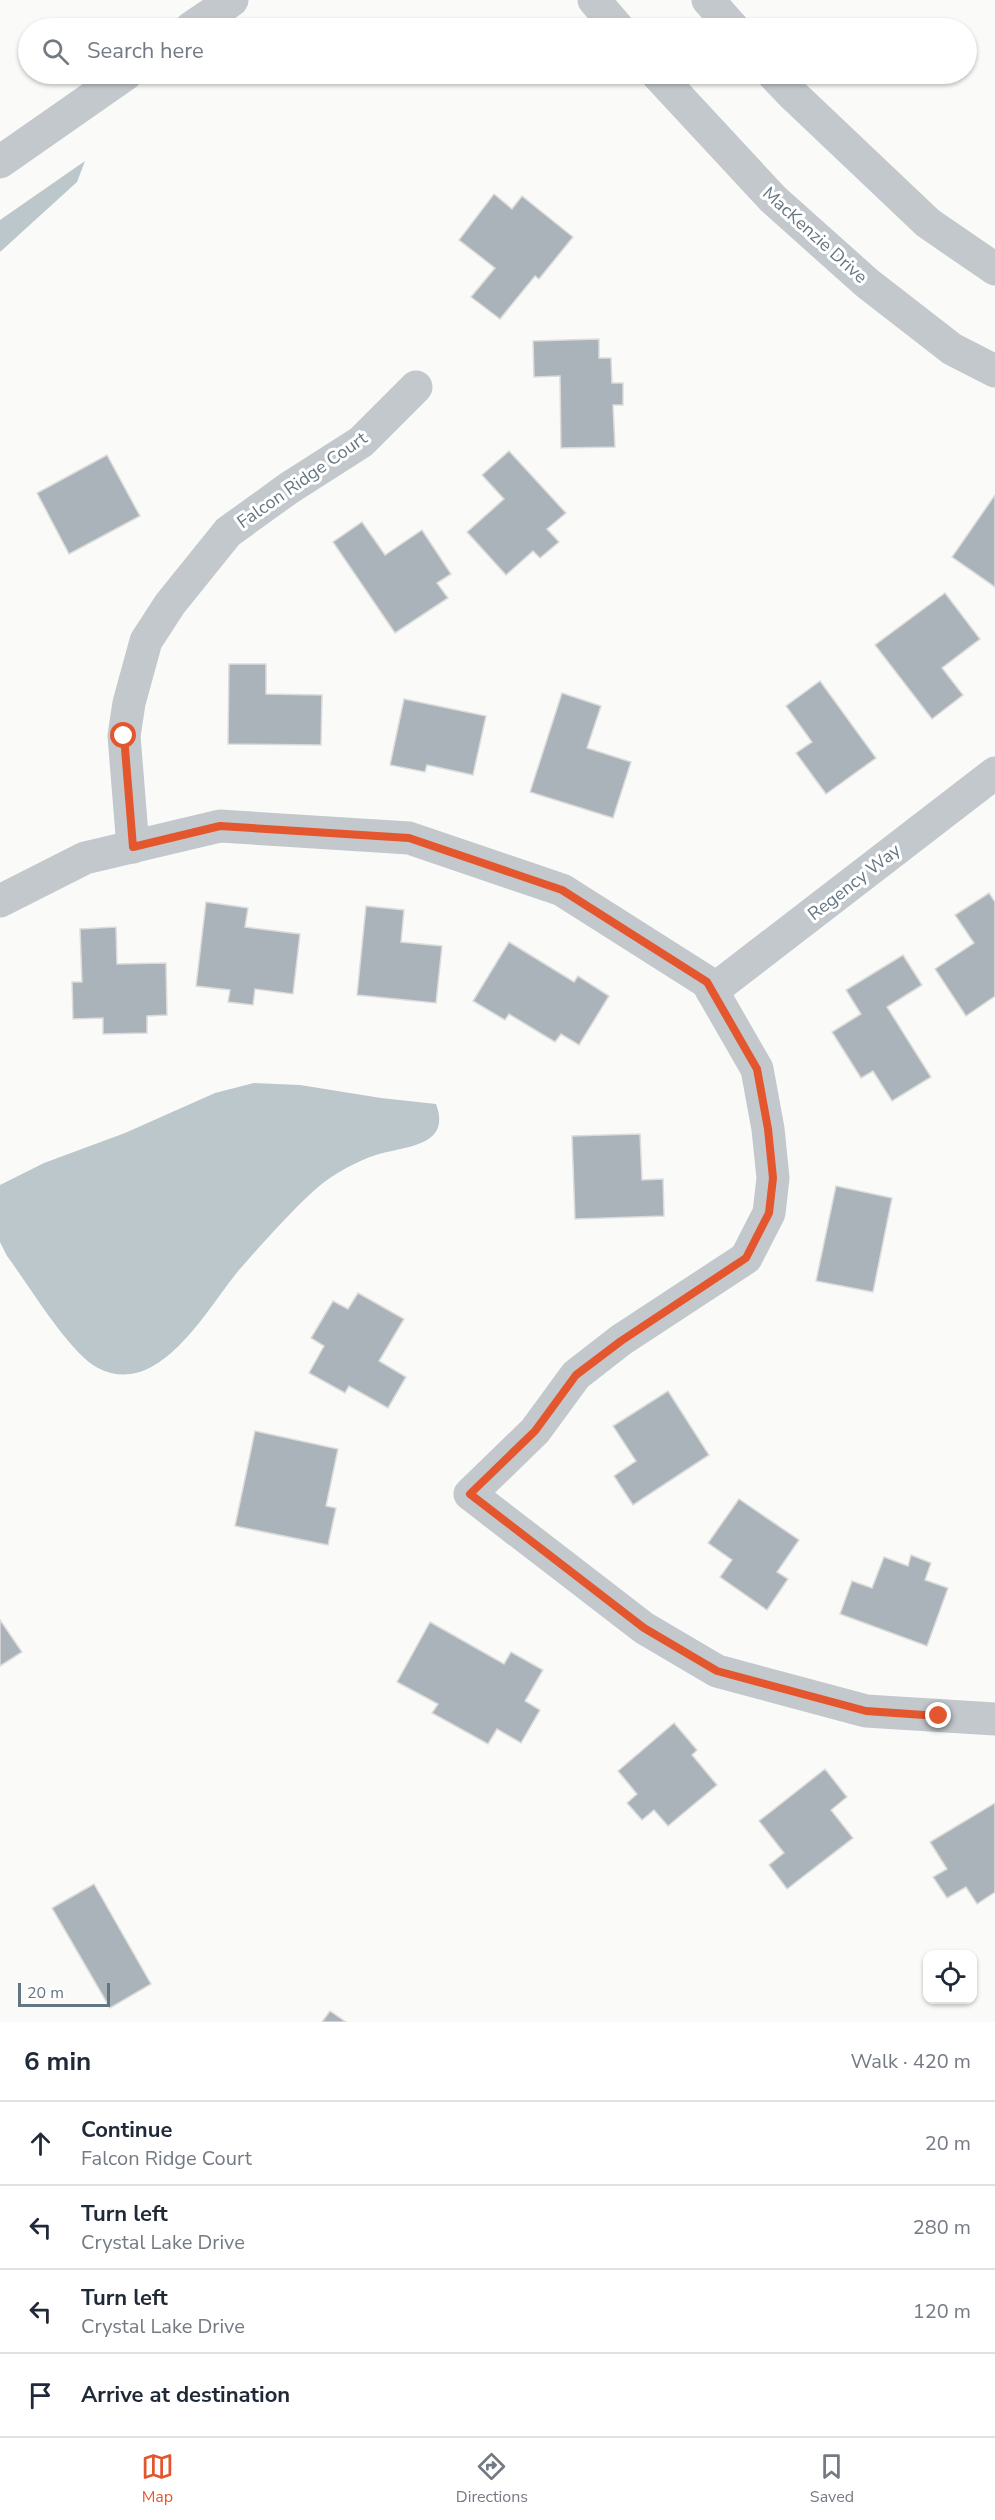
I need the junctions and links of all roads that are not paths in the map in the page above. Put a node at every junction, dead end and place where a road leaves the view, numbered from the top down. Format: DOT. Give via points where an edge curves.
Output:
graph roads {
  1 [pos="232,0"];
  2 [pos="594,0"];
  3 [pos="708,0"];
  4 [pos="206,18"];
  5 [pos="609,18"];
  6 [pos="724,18"];
  7 [pos="112,84"];
  8 [pos="666,84"];
  9 [pos="782,84"];
  10 [pos="0,162"];
  11 [pos="995,269"];
  12 [pos="995,371"];
  13 [pos="416,387"];
  14 [pos="995,773"];
  15 [pos="133,847"];
  16 [pos="0,901"];
  17 [pos="712,991"];
  18 [pos="995,1719"];
  1 -- 4 [label="street"];
  2 -- 5 [label="street"];
  3 -- 6 [label="street"];
  7 -- 10 [label="street"];
  8 -- 12 [label="street, MacKenzie Drive" via="772,199 859,275 952,349"];
  9 -- 11 [label="street" via="928,224"];
  13 -- 15 [label="street, Falcon Ridge Court" via="360,442 228,532 170,604 146,641 124,736"];
  14 -- 17 [label="street, Regency Way"];
  15 -- 16 [label="street" via="85,858"];
  15 -- 17 [label="street" via="220,826 409,838 562,890 707,982"];
  17 -- 18 [label="street" via="757,1069 773,1178 769,1213 746,1258 576,1375 535,1431 470,1494 644,1628 717,1671 866,1711"];
}
